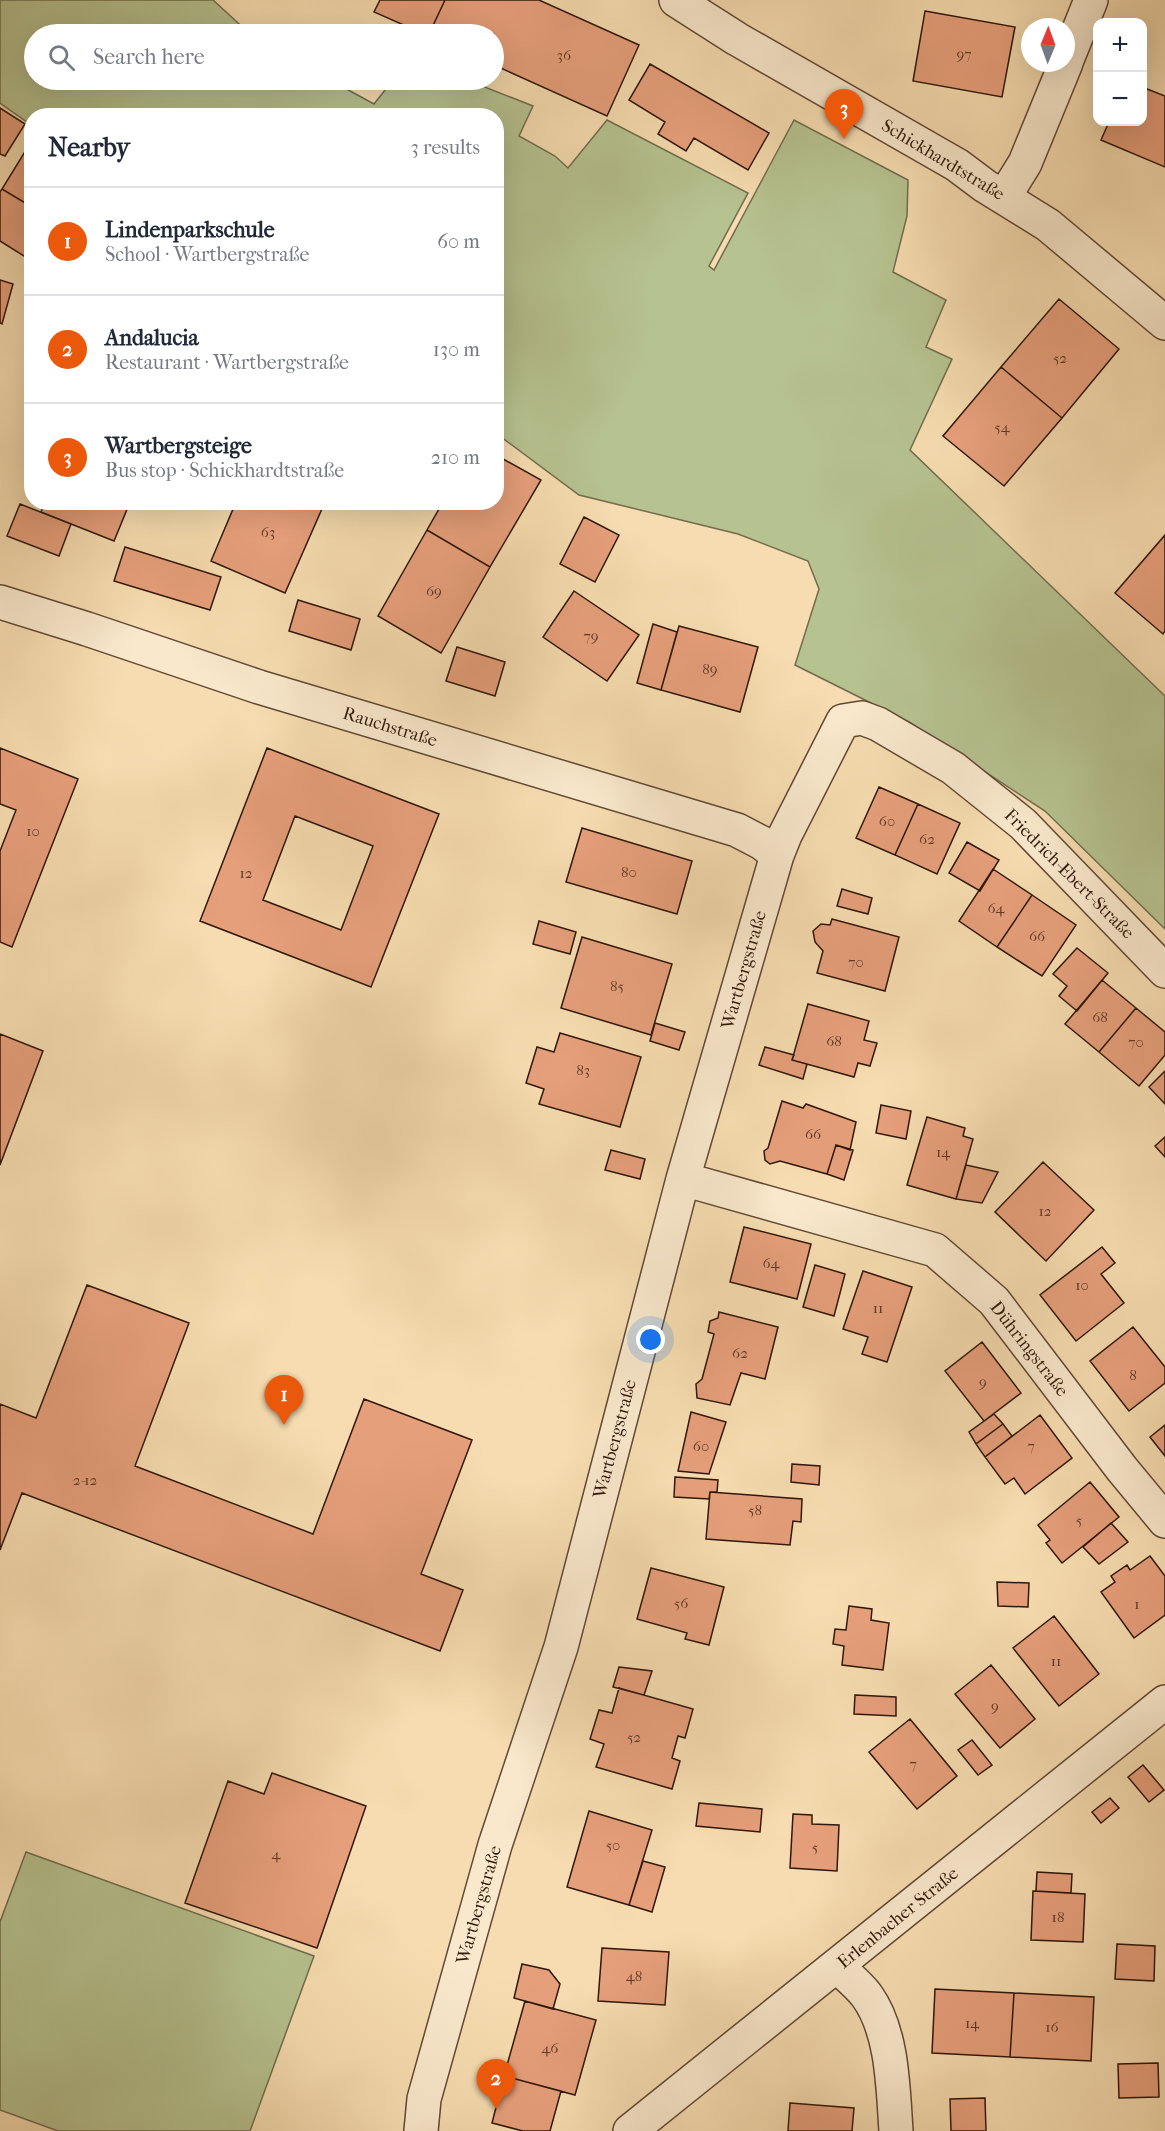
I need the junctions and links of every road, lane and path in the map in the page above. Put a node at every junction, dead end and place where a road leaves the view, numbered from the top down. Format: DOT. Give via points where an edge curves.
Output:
graph roads {
  1 [pos="676,0"];
  2 [pos="1091,0"];
  3 [pos="1075,40"];
  4 [pos="1062,72"];
  5 [pos="1004,196"];
  6 [pos="1165,323"];
  7 [pos="0,602"];
  8 [pos="843,721"];
  9 [pos="777,855"];
  10 [pos="1165,971"];
  11 [pos="683,1179"];
  12 [pos="1165,1521"];
  13 [pos="1165,1702"];
  14 [pos="838,1967"];
  15 [pos="421,2131"];
  16 [pos="630,2131"];
  17 [pos="896,2131"];
  1 -- 5 [label="street, Schickhardtstraße"];
  2 -- 3 [label="street"];
  4 -- 5 [label="street" via="1025,163"];
  5 -- 6 [label="street, Schickhardtstraße" via="1048,225"];
  7 -- 9 [label="street, Rauchstraße" via="279,693 737,830"];
  8 -- 9 [label="street, Wartbergstraße"];
  8 -- 10 [label="street, Friedrich-Ebert-Straße" via="870,721 953,768 1023,824"];
  9 -- 11 [label="street, Wartbergstraße"];
  11 -- 12 [label="street, Dühringstraße" via="935,1250 994,1301"];
  11 -- 15 [label="street, Wartbergstraße" via="561,1647 495,1845 424,2099"];
  13 -- 14 [label="street, Erlenbacher Straße"];
  14 -- 16 [label="street, Erlenbacher Straße"];
  14 -- 17 [label="street" via="867,1996 880,2021 891,2062"];
}
